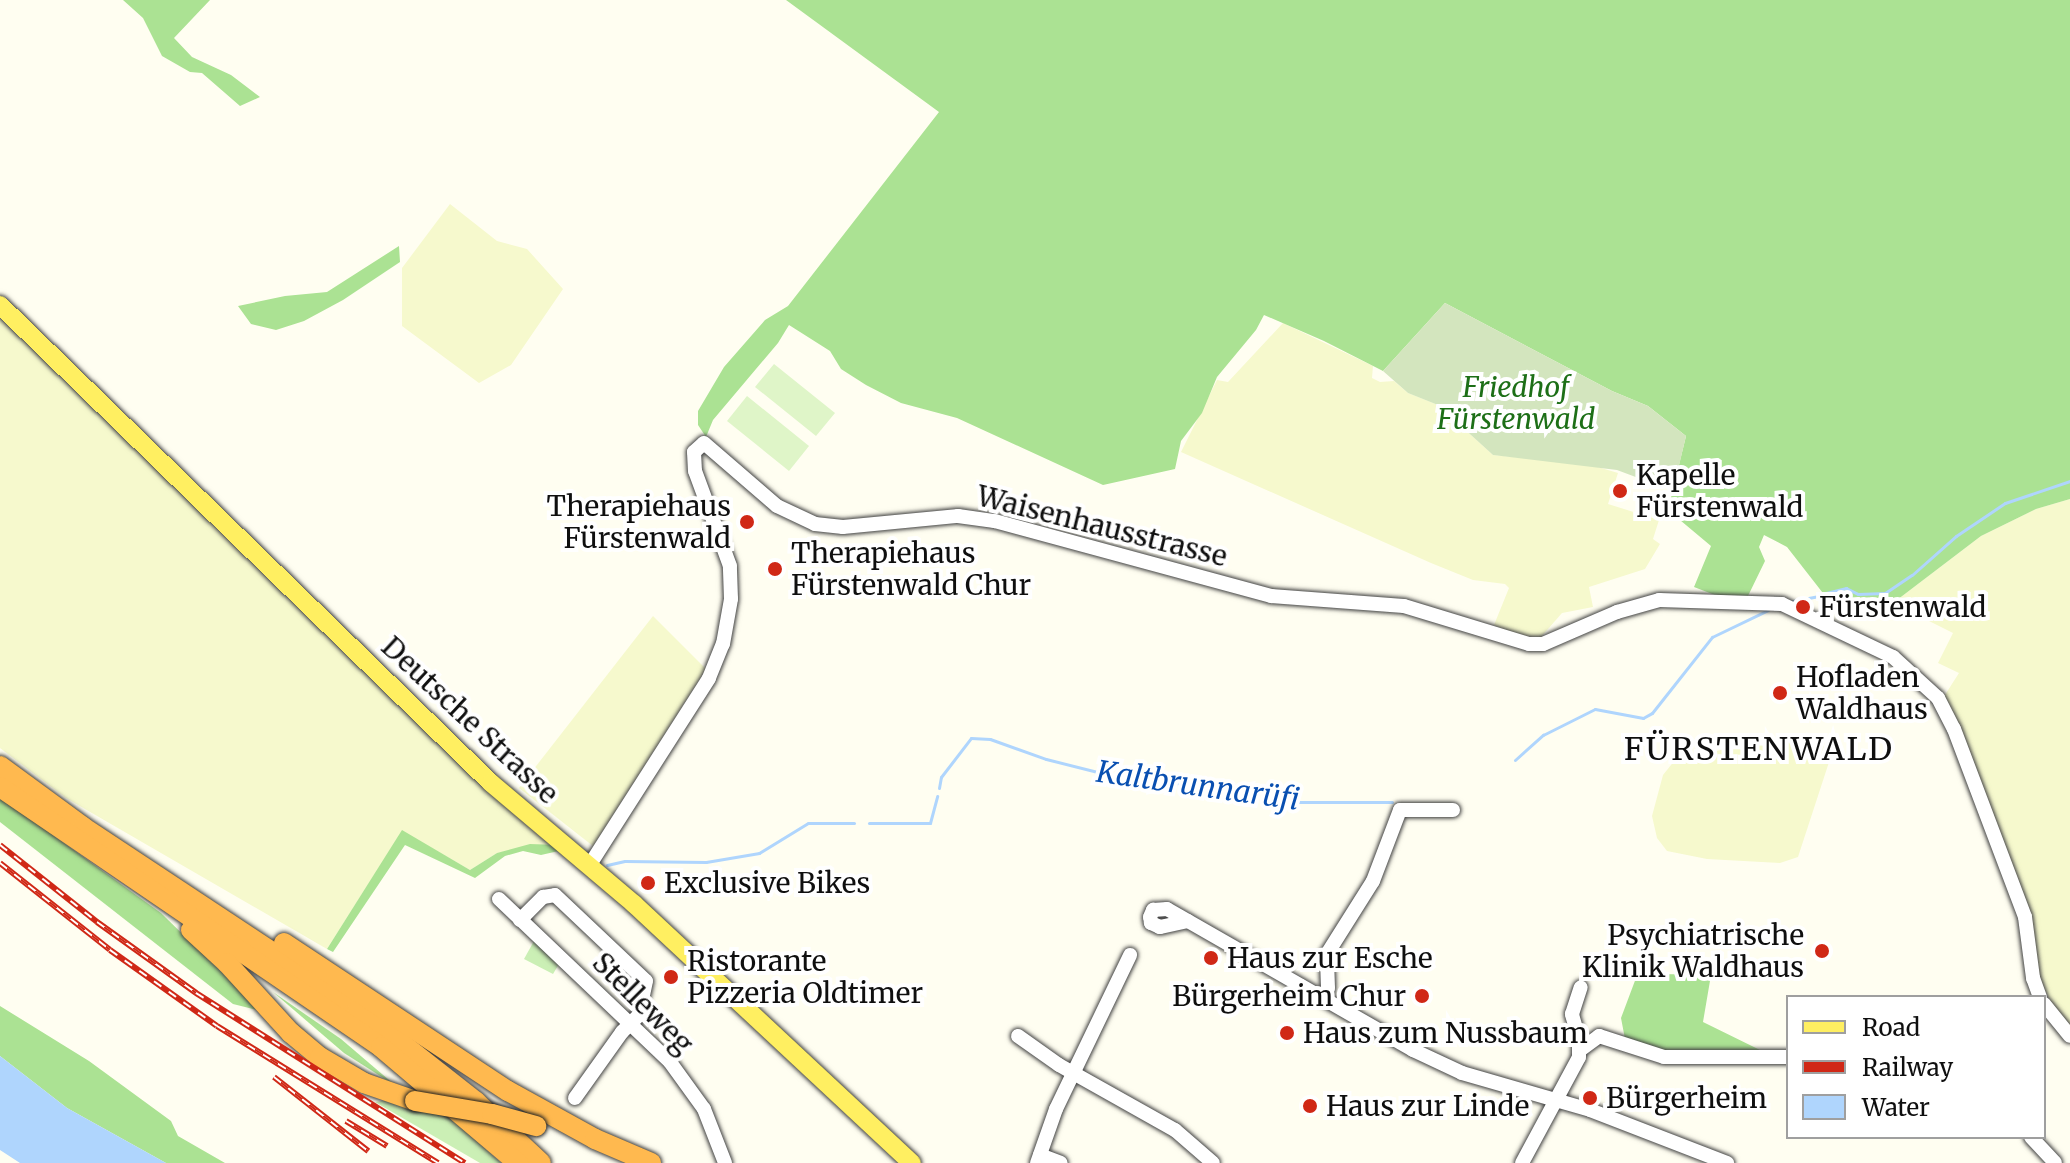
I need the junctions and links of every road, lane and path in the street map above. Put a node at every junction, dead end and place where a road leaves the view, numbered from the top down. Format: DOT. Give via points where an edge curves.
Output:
graph roads {
  1 [pos="0,305"];
  2 [pos="0,766"];
  3 [pos="0,787"];
  4 [pos="1453,810"];
  5 [pos="83,827"];
  6 [pos="96,856"];
  7 [pos="589,866"];
  8 [pos="499,899"];
  9 [pos="520,920"];
  10 [pos="1188,921"];
  11 [pos="1130,955"];
  12 [pos="1581,987"];
  13 [pos="2039,995"];
  14 [pos="1325,999"];
  15 [pos="2046,1006"];
  16 [pos="630,1024"];
  17 [pos="1018,1036"];
  18 [pos="2070,1036"];
  19 [pos="1580,1050"];
  20 [pos="1786,1057"];
  21 [pos="1074,1073"];
  22 [pos="575,1098"];
  23 [pos="1556,1099"];
  24 [pos="2033,1139"];
  25 [pos="1038,1159"];
  26 [pos="518,1163"];
  27 [pos="541,1163"];
  28 [pos="632,1163"];
  29 [pos="651,1163"];
  30 [pos="725,1163"];
  31 [pos="912,1163"];
  32 [pos="1061,1163"];
  33 [pos="1213,1163"];
  34 [pos="1522,1163"];
  35 [pos="1727,1163"];
  36 [pos="2055,1163"];
  1 -- 7 [label="main road, Deutsche Strasse" via="491,783"];
  2 -- 5 [label="highway"];
  3 -- 6 [label="highway"];
  4 -- 14 [label="street" via="1400,810 1373,881 1327,954"];
  5 -- 27 [label="highway" via="358,1009 476,1102"];
  5 -- 29 [label="highway" via="343,979 508,1091"];
  6 -- 26 [label="highway" via="370,1038"];
  6 -- 28 [label="highway, bridge" via="214,950 291,1033 364,1083 415,1101 536,1126"];
  7 -- 13 [label="street, Waisenhausstrasse" via="709,678 723,644 730,566 695,471 694,452 704,443 777,506 815,524 843,527 958,516 995,521 1271,596 1404,606 1529,644 1543,644 1659,600 1782,604 1893,657 1938,698 2025,917"];
  7 -- 31 [label="main road, Deutsche Strasse"];
  8 -- 9 [label="street, Stelleweg"];
  9 -- 16 [label="street, Stelleweg"];
  9 -- 16 [label="street" via="543,897 555,895 644,977 639,1015"];
  10 -- 14 [label="street"];
  11 -- 21 [label="street"];
  12 -- 19 [label="street" via="1572,1014"];
  14 -- 23 [label="street" via="1462,1073"];
  15 -- 18 [label="street"];
  16 -- 22 [label="street"];
  16 -- 30 [label="street, Stelleweg" via="695,1094"];
  17 -- 21 [label="street"];
  19 -- 20 [label="street" via="1599,1036 1677,1059"];
  19 -- 23 [label="street"];
  21 -- 25 [label="street"];
  21 -- 33 [label="street" via="1175,1130"];
  23 -- 34 [label="street"];
  23 -- 35 [label="street"];
  24 -- 36 [label="street"];
  25 -- 32 [label="street"];
}
